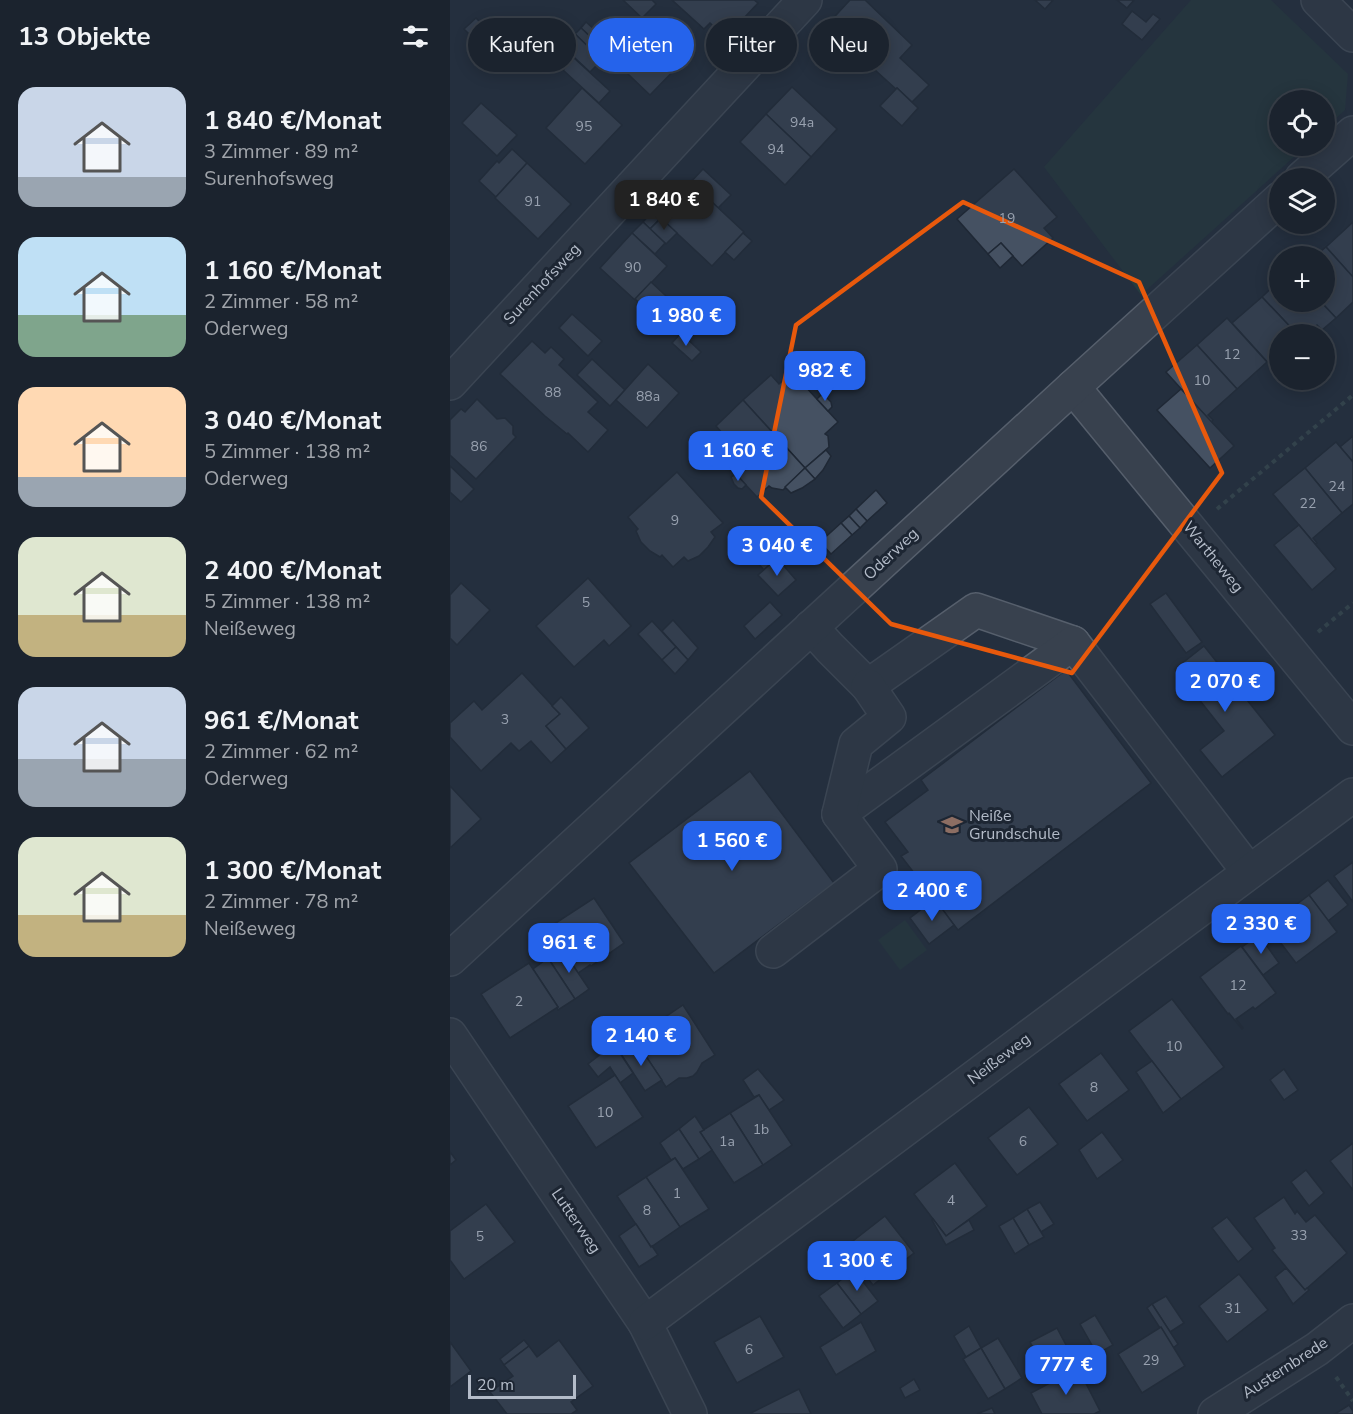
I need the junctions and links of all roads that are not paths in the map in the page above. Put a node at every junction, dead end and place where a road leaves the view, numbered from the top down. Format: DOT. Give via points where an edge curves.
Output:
graph roads {
  1 [pos="806,0"];
  2 [pos="1318,0"];
  3 [pos="1353,35"];
  4 [pos="1353,133"];
  5 [pos="1313,168"];
  6 [pos="1269,209"];
  7 [pos="450,383"];
  8 [pos="1073,387"];
  9 [pos="811,627"];
  10 [pos="1073,644"];
  11 [pos="868,686"];
  12 [pos="1353,728"];
  13 [pos="1353,795"];
  14 [pos="839,814"];
  15 [pos="1250,872"];
  16 [pos="773,951"];
  17 [pos="450,959"];
  18 [pos="450,1035"];
  19 [pos="1353,1321"];
  20 [pos="645,1323"];
  21 [pos="690,1414"];
  22 [pos="1215,1414"];
  1 -- 7 [label="street, Surenhofsweg"];
  2 -- 3 [label="street"];
  4 -- 5 [label="street"];
  6 -- 8 [label="street, Oderweg"];
  8 -- 9 [label="street, Oderweg"];
  8 -- 12 [label="street, Wartheweg"];
  9 -- 11 [label="street"];
  9 -- 17 [label="street, Oderweg"];
  10 -- 11 [label="street" via="976,610"];
  10 -- 14 [label="street"];
  10 -- 15 [label="street"];
  11 -- 14 [label="street" via="889,717 856,744"];
  13 -- 15 [label="street, Neißeweg"];
  14 -- 16 [label="street" via="880,869"];
  15 -- 20 [label="street, Neißeweg"];
  18 -- 20 [label="street, Lutterweg"];
  19 -- 22 [label="street, Austernbrede" via="1317,1349"];
  20 -- 21 [label="street, Lutterweg"];
}
